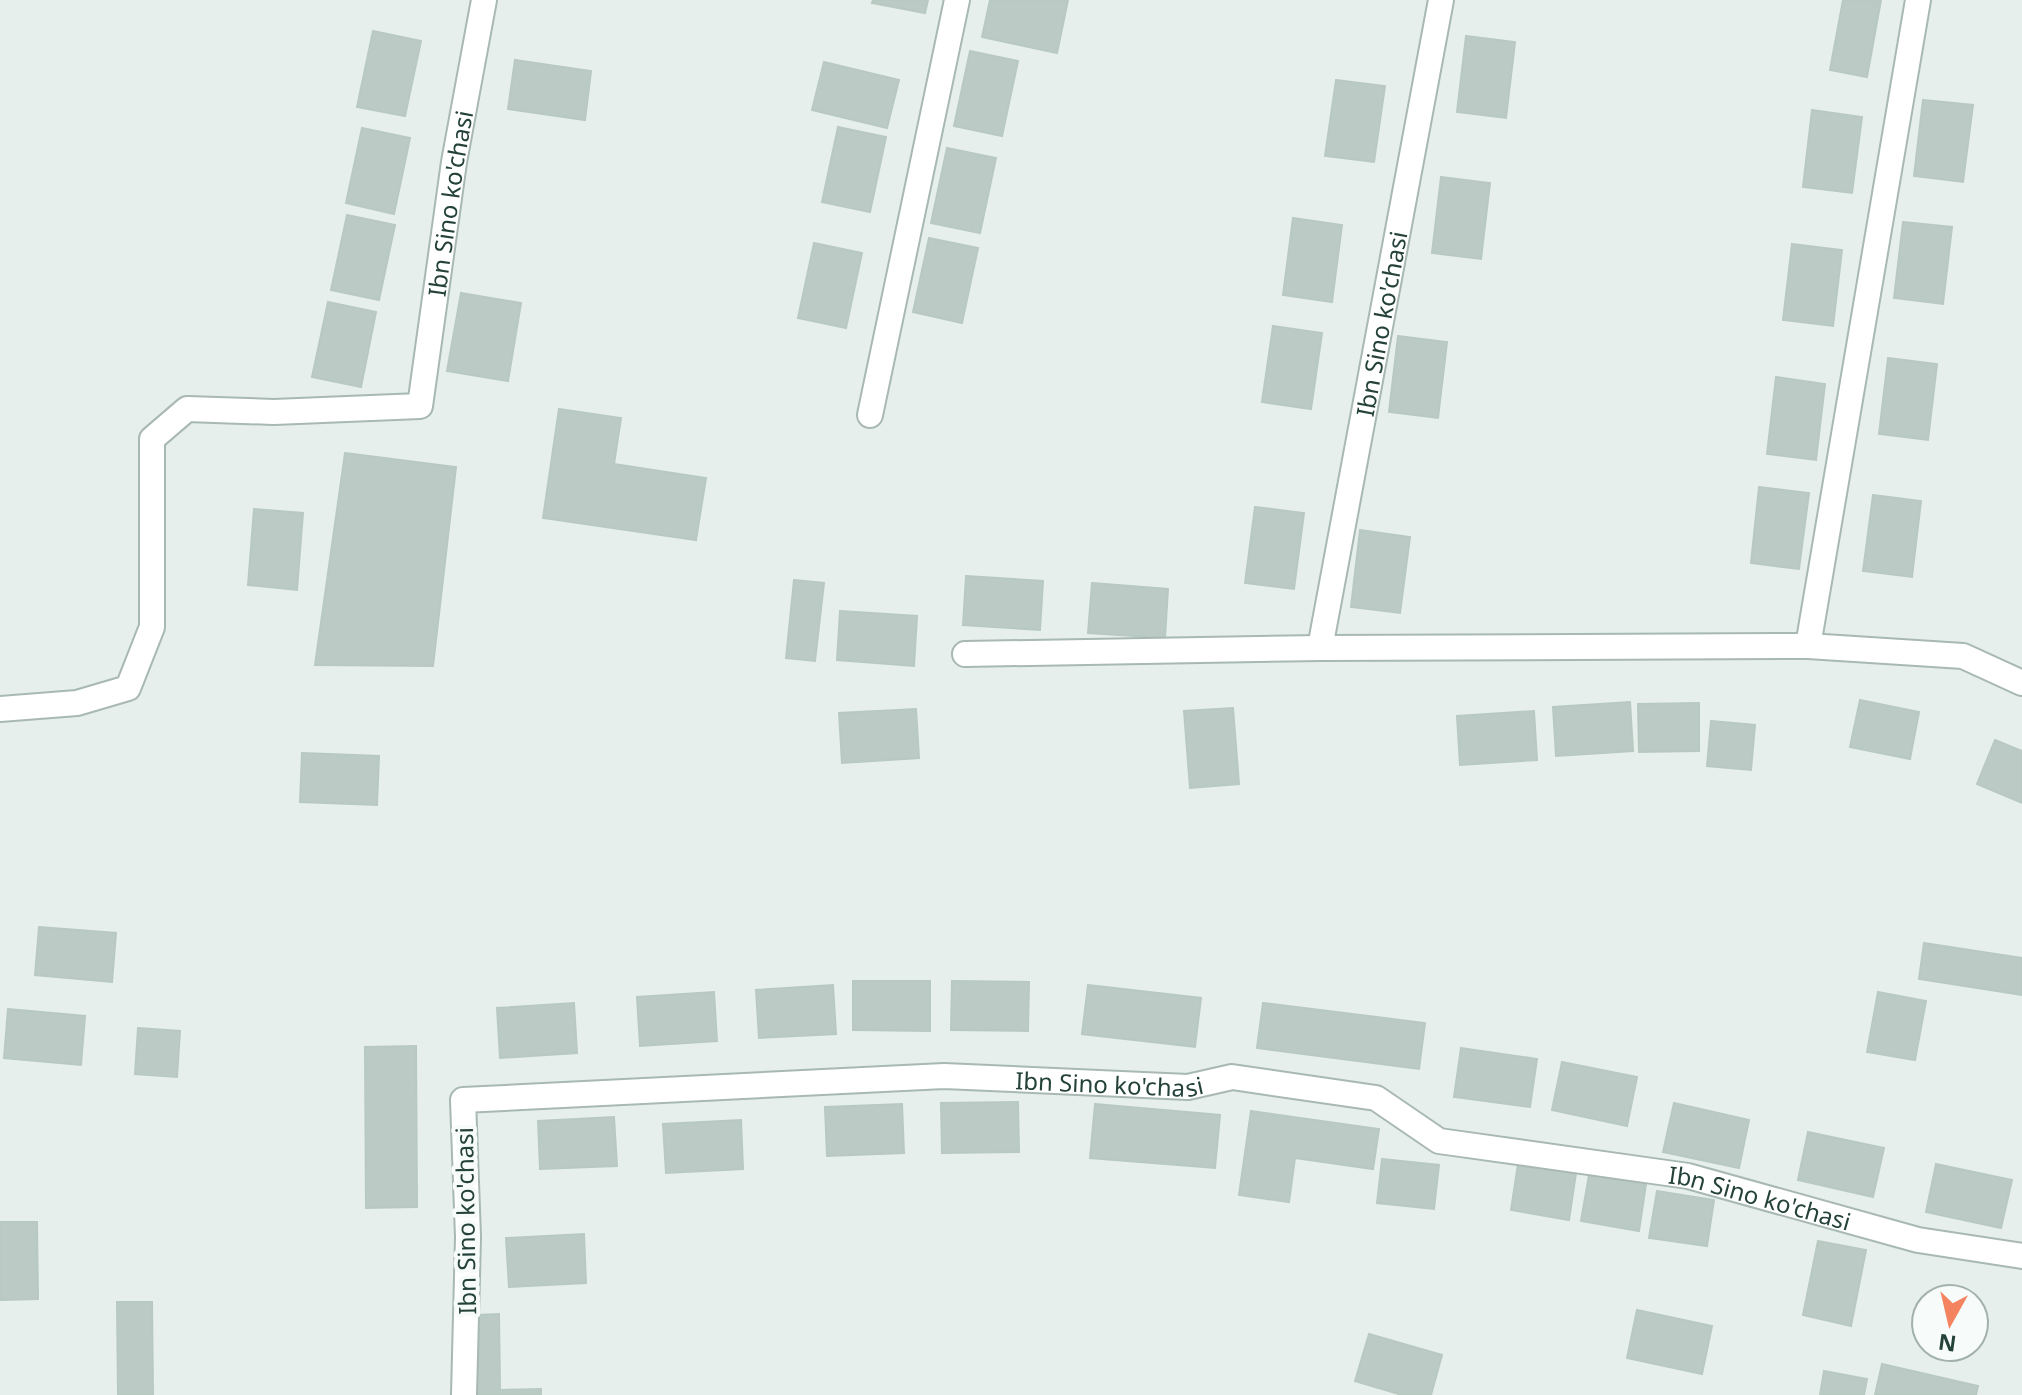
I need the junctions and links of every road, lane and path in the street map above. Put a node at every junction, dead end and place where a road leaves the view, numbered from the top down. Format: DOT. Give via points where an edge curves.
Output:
graph roads {
  1 [pos="484,0"];
  2 [pos="957,0"];
  3 [pos="1441,0"];
  4 [pos="1918,0"];
  5 [pos="870,415"];
  6 [pos="1808,646"];
  7 [pos="1320,648"];
  8 [pos="965,654"];
  9 [pos="2022,683"];
  10 [pos="0,709"];
  11 [pos="2022,1256"];
  12 [pos="464,1395"];
  1 -- 10 [label="street, Ibn Sino ko'chasi" via="454,162 420,406 274,412 187,409 152,439 152,627 128,688 77,703"];
  2 -- 5 [label="street"];
  3 -- 7 [label="street, Ibn Sino ko'chasi"];
  4 -- 6 [label="street"];
  6 -- 7 [label="street"];
  6 -- 9 [label="street" via="1963,656"];
  7 -- 8 [label="street"];
  11 -- 12 [label="street, Ibn Sino ko'chasi" via="1918,1240 1688,1176 1439,1141 1376,1098 1232,1077 1188,1087 944,1076 463,1100 468,1237"];
}
